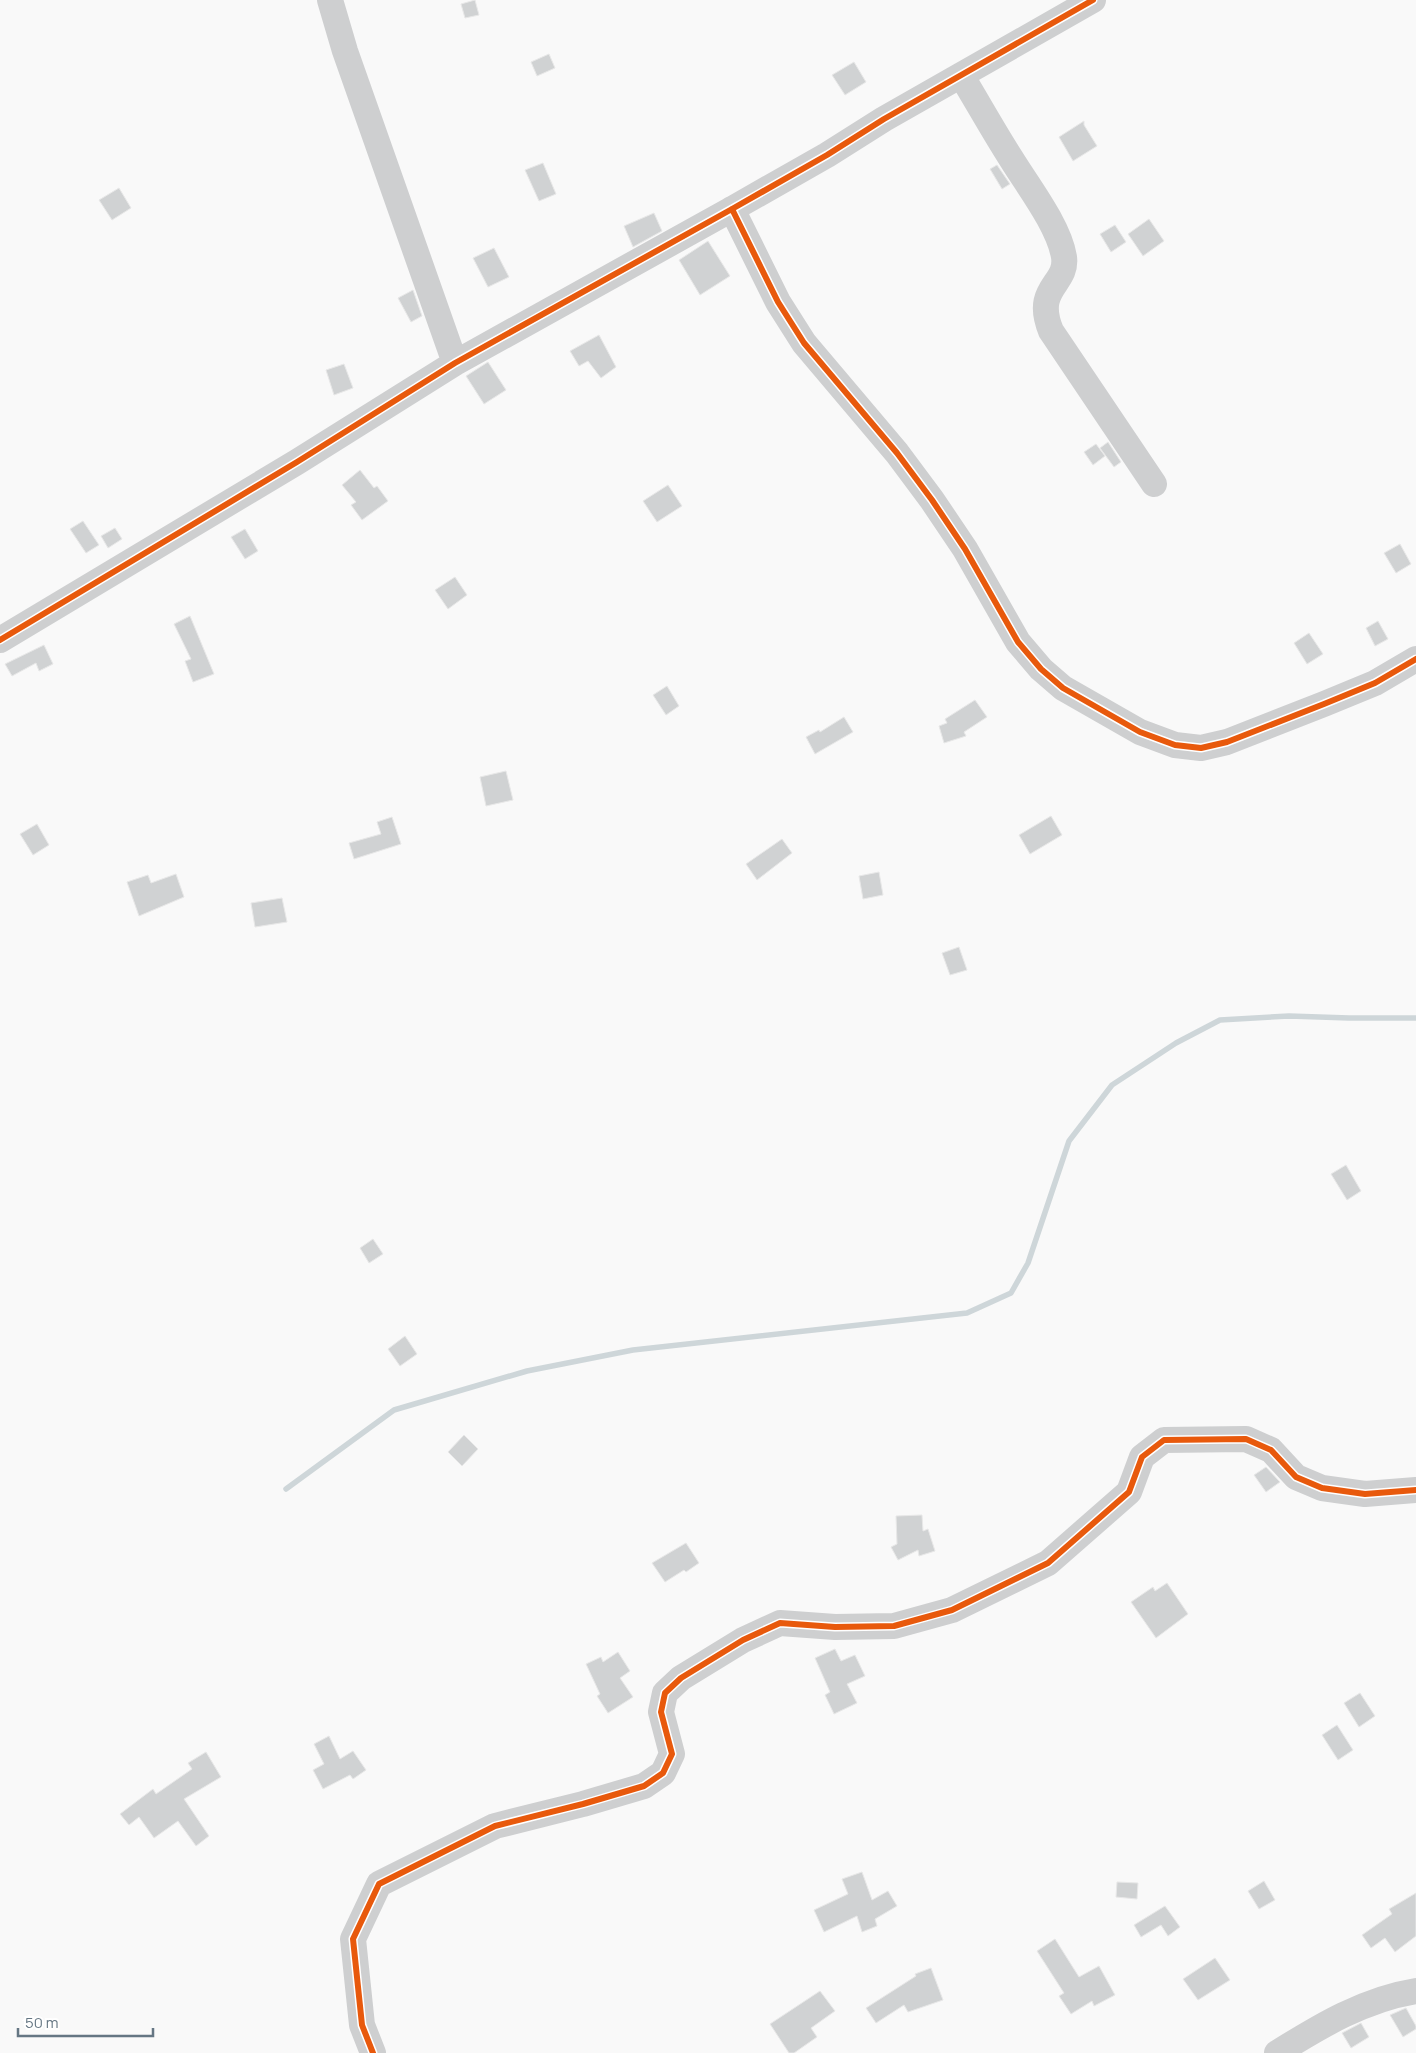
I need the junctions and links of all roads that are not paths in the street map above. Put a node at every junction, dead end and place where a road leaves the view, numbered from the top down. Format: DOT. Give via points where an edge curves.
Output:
graph roads {
  1 [pos="330,0"];
  2 [pos="1093,0"];
  3 [pos="961,75"];
  4 [pos="732,209"];
  5 [pos="455,363"];
  6 [pos="1154,484"];
  7 [pos="0,640"];
  8 [pos="1416,659"];
  9 [pos="1416,1490"];
  10 [pos="1416,1990"];
  11 [pos="373,2053"];
  12 [pos="1277,2053"];
  1 -- 5 [label="street"];
  2 -- 3 [label="street"];
  3 -- 4 [label="street"];
  3 -- 6 [label="street" via="1044,210 1061,245 1064,264 1044,308 1051,331"];
  4 -- 5 [label="street"];
  4 -- 8 [label="street" via="778,302 804,343 897,453 932,500 965,549 1018,642 1063,688 1140,732 1175,745 1201,748 1227,742 1324,704 1374,683"];
  5 -- 7 [label="street" via="289,468"];
  9 -- 11 [label="street" via="1365,1494 1322,1488 1296,1476 1271,1450 1246,1439 1164,1440 1142,1457 1130,1492 1048,1563 952,1610 894,1626 835,1627 780,1623 743,1640 681,1678 665,1693 661,1712 672,1754 663,1773 644,1786 495,1826 379,1884 352,1939 362,2025"];
  10 -- 12 [label="street" via="1341,2016"];
}
